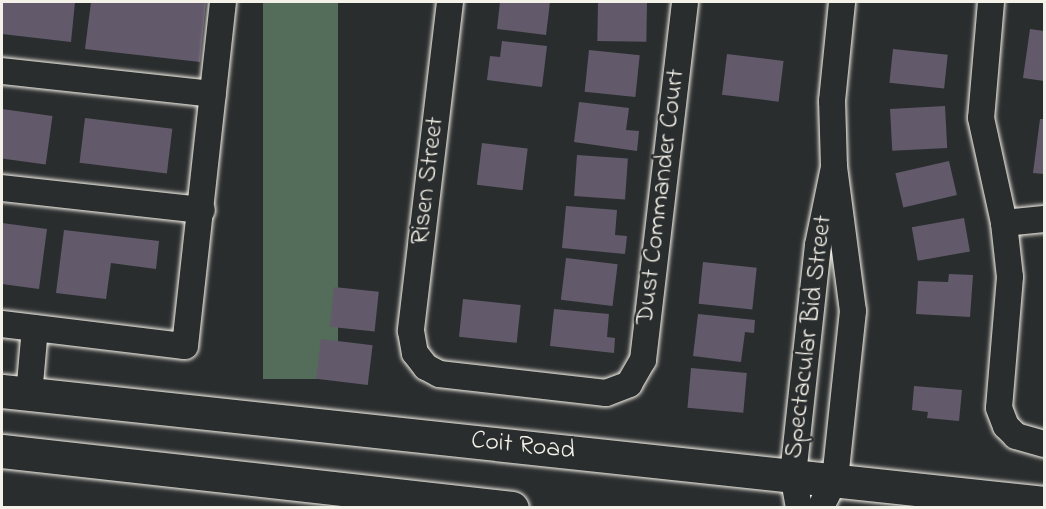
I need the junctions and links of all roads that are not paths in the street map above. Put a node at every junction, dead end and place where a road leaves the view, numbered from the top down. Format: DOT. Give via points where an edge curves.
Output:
graph roads {
  1 [pos="223,2"];
  2 [pos="450,2"];
  3 [pos="685,2"];
  4 [pos="842,2"];
  5 [pos="991,2"];
  6 [pos="2,71"];
  7 [pos="213,94"];
  8 [pos="834,167"];
  9 [pos="2,188"];
  10 [pos="202,210"];
  11 [pos="1044,219"];
  12 [pos="1004,223"];
  13 [pos="2,324"];
  14 [pos="35,328"];
  15 [pos="625,387"];
  16 [pos="15,393"];
  17 [pos="1044,444"];
  18 [pos="2,451"];
  19 [pos="793,475"];
  20 [pos="835,479"];
  21 [pos="1044,503"];
  22 [pos="512,507"];
  23 [pos="799,507"];
  24 [pos="820,507"];
  1 -- 7 [label="street"];
  2 -- 15 [label="street, Risen Street" via="411,331 419,360 430,370 446,375 601,393"];
  3 -- 15 [label="street, Dust Commander Court" via="643,360 634,379"];
  4 -- 8 [label="street, Spectacular Bid Street" via="831,120"];
  5 -- 12 [label="street" via="981,118"];
  6 -- 7 [label="street"];
  7 -- 10 [label="street"];
  8 -- 19 [label="street, Spectacular Bid Street" via="818,245"];
  8 -- 20 [label="street, Spectacular Bid Street" via="853,311"];
  9 -- 10 [label="street"];
  10 -- 14 [label="street" via="185,346"];
  11 -- 12 [label="street"];
  12 -- 17 [label="street" via="1010,292 999,408 1007,428 1025,441"];
  13 -- 14 [label="street"];
  14 -- 16 [label="street"];
  16 -- 19 [label="main road, Coit Road"];
  18 -- 22 [label="main road"];
  19 -- 20 [label="main road, Coit Road"];
  19 -- 23 [label="street, Spectacular Bid Street"];
  20 -- 21 [label="main road, Coit Road"];
  20 -- 24 [label="street, Spectacular Bid Street"];
}
